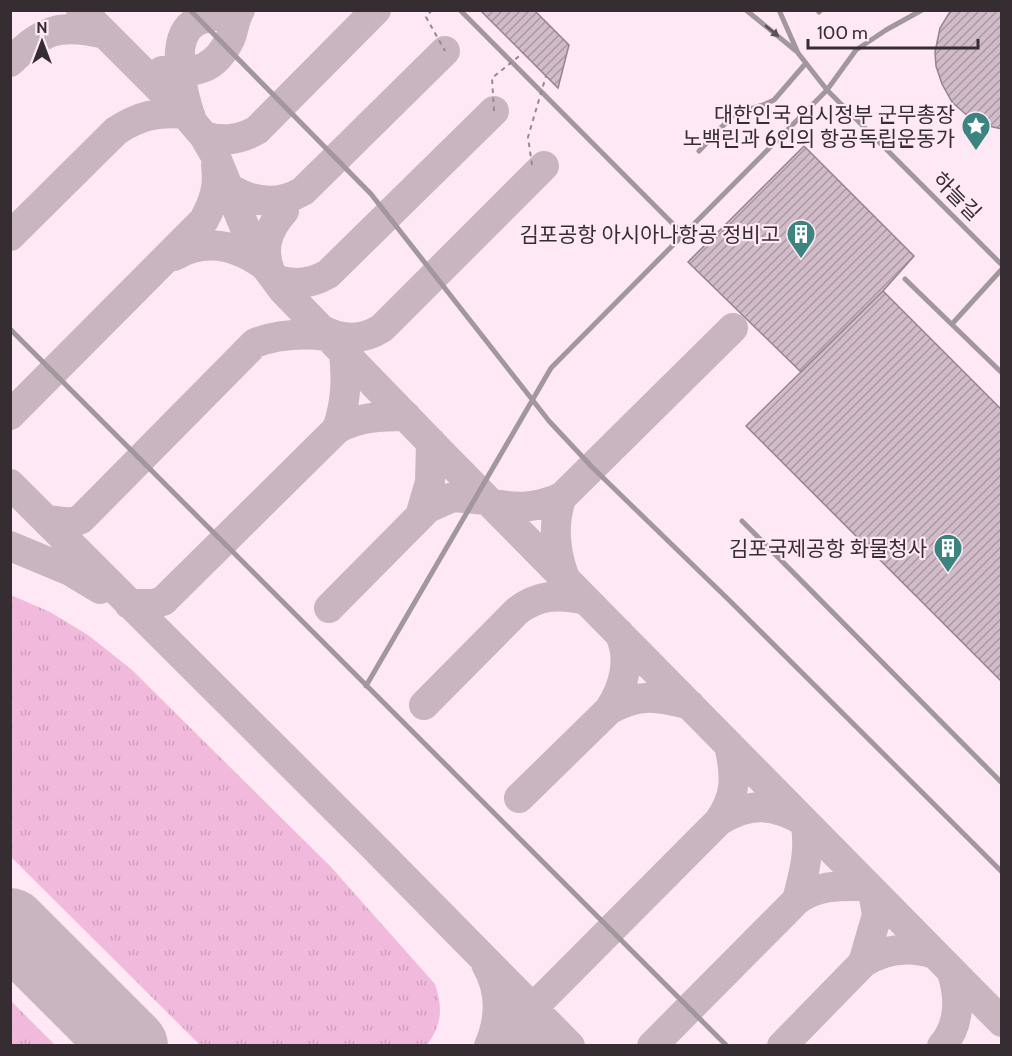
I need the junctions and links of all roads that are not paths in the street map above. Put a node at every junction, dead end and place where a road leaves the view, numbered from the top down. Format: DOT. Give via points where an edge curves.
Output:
graph roads {
  1 [pos="190,10"];
  2 [pos="460,10"];
  3 [pos="746,10"];
  4 [pos="779,10"];
  5 [pos="922,10"];
  6 [pos="914,12"];
  7 [pos="798,52"];
  8 [pos="806,63"];
  9 [pos="827,90"];
  10 [pos="699,151"];
  11 [pos="683,234"];
  12 [pos="1002,265"];
  13 [pos="1002,269"];
  14 [pos="904,279"];
  15 [pos="952,324"];
  16 [pos="10,329"];
  17 [pos="1002,373"];
  18 [pos="532,400"];
  19 [pos="742,520"];
  20 [pos="366,686"];
  21 [pos="1002,783"];
  22 [pos="1002,872"];
  23 [pos="727,1046"];
  1 -- 18 [label="lane" via="371,194"];
  2 -- 11 [label="lane"];
  3 -- 7 [label="lane, one-way"];
  4 -- 7 [label="lane, 하늘길"];
  5 -- 6 [label="lane"];
  6 -- 9 [label="lane" via="856,50"];
  7 -- 8 [label="lane, 하늘길"];
  8 -- 9 [label="lane, 하늘길"];
  8 -- 10 [label="lane" via="774,100 734,114"];
  9 -- 11 [label="lane"];
  9 -- 12 [label="lane, 하늘길"];
  11 -- 18 [label="lane" via="553,366"];
  13 -- 15 [label="lane"];
  14 -- 15 [label="lane"];
  15 -- 17 [label="lane"];
  16 -- 20 [label="lane"];
  18 -- 20 [label="lane"];
  18 -- 22 [label="lane" via="592,467"];
  19 -- 21 [label="lane"];
  20 -- 23 [label="lane"];
}
